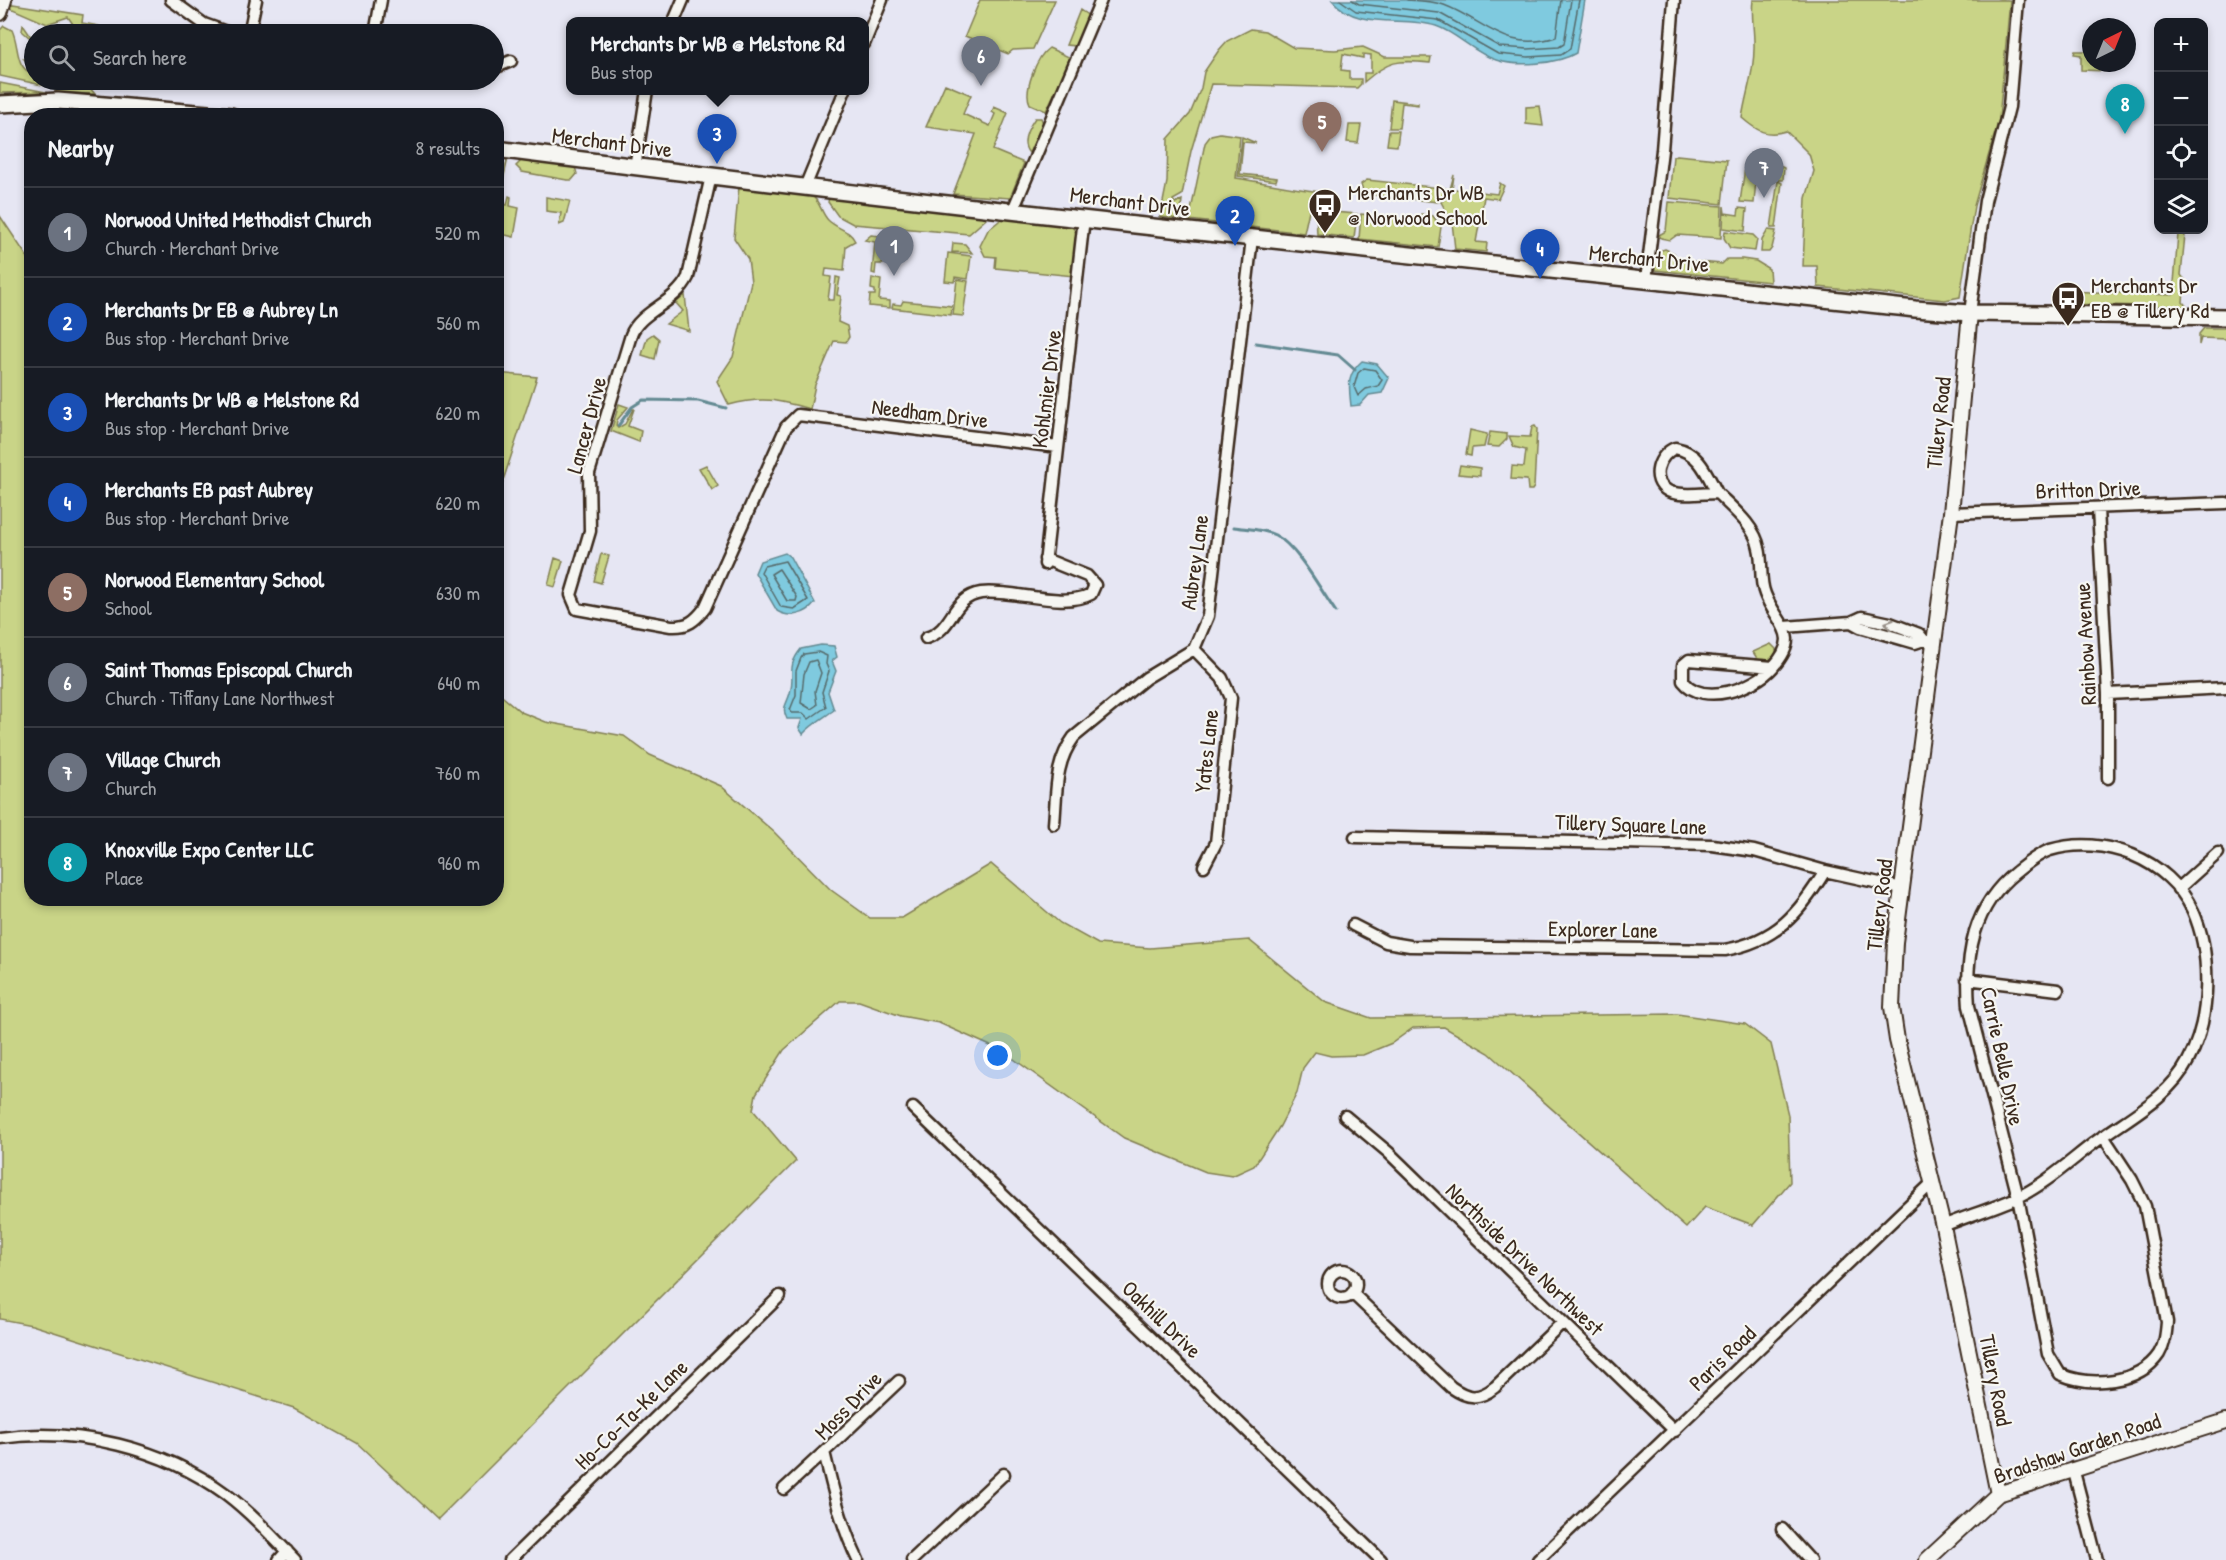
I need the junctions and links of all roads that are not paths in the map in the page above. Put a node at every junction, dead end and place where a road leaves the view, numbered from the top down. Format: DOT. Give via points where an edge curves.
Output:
graph roads {
  1 [pos="4,0"];
  2 [pos="171,0"];
  3 [pos="256,0"];
  4 [pos="381,0"];
  5 [pos="683,0"];
  6 [pos="882,0"];
  7 [pos="1101,0"];
  8 [pos="1674,0"];
  9 [pos="2018,0"];
  10 [pos="0,13"];
  11 [pos="676,17"];
  12 [pos="204,24"];
  13 [pos="251,24"];
  14 [pos="377,24"];
  15 [pos="869,32"];
  16 [pos="511,61"];
  17 [pos="504,64"];
  18 [pos="645,95"];
  19 [pos="843,95"];
  20 [pos="0,104"];
  21 [pos="139,108"];
  22 [pos="504,150"];
  23 [pos="635,168"];
  24 [pos="711,176"];
  25 [pos="805,187"];
  26 [pos="1012,210"];
  27 [pos="1084,218"];
  28 [pos="1252,238"];
  29 [pos="1646,280"];
  30 [pos="1970,314"];
  31 [pos="2226,317"];
  32 [pos="798,415"];
  33 [pos="1058,447"];
  34 [pos="1717,493"];
  35 [pos="2226,503"];
  36 [pos="2098,509"];
  37 [pos="1951,513"];
  38 [pos="1785,627"];
  39 [pos="926,638"];
  40 [pos="1928,642"];
  41 [pos="1194,650"];
  42 [pos="1773,667"];
  43 [pos="2226,688"];
  44 [pos="2108,694"];
  45 [pos="2108,778"];
  46 [pos="1054,824"];
  47 [pos="1355,837"];
  48 [pos="2217,853"];
  49 [pos="1204,866"];
  50 [pos="1825,871"];
  51 [pos="1902,888"];
  52 [pos="2178,889"];
  53 [pos="1353,925"];
  54 [pos="1967,979"];
  55 [pos="2058,990"];
  56 [pos="913,1108"];
  57 [pos="1345,1116"];
  58 [pos="2103,1136"];
  59 [pos="1932,1183"];
  60 [pos="2018,1197"];
  61 [pos="1943,1226"];
  62 [pos="1352,1293"];
  63 [pos="780,1296"];
  64 [pos="1562,1323"];
  65 [pos="899,1381"];
  66 [pos="2224,1424"];
  67 [pos="1675,1431"];
  68 [pos="0,1438"];
  69 [pos="824,1452"];
  70 [pos="2073,1468"];
  71 [pos="1004,1474"];
  72 [pos="784,1489"];
  73 [pos="1998,1494"];
  74 [pos="1782,1529"];
  75 [pos="287,1551"];
  76 [pos="279,1560"];
  77 [pos="296,1560"];
  78 [pos="510,1560"];
  79 [pos="858,1560"];
  80 [pos="912,1560"];
  81 [pos="1381,1560"];
  82 [pos="1538,1560"];
  83 [pos="1810,1560"];
  84 [pos="1927,1560"];
  85 [pos="2097,1560"];
  1 -- 10 [label="street"];
  2 -- 12 [label="street"];
  3 -- 13 [label="street"];
  4 -- 14 [label="street"];
  5 -- 11 [label="street"];
  6 -- 15 [label="street"];
  7 -- 26 [label="street"];
  8 -- 29 [label="street"];
  9 -- 30 [label="street" via="2009,107 1985,201"];
  16 -- 17 [label="street"];
  18 -- 23 [label="street"];
  19 -- 25 [label="street"];
  20 -- 21 [label="main road" via="58,101"];
  22 -- 23 [label="main road, Merchant Drive"];
  23 -- 24 [label="main road, Merchant Drive"];
  24 -- 25 [label="main road, Merchant Drive"];
  24 -- 32 [label="street, Lancer Drive" via="682,290 637,325 631,335 590,473 590,531 572,595 577,609 671,626 693,623 705,608 786,427"];
  25 -- 26 [label="main road, Merchant Drive"];
  26 -- 27 [label="main road, Merchant Drive"];
  27 -- 28 [label="main road, Merchant Drive"];
  27 -- 33 [label="street, Kohlmier Drive"];
  28 -- 29 [label="main road, Merchant Drive"];
  28 -- 41 [label="street, Aubrey Lane" via="1208,616"];
  29 -- 30 [label="main road, Merchant Drive"];
  30 -- 31 [label="main road, Merchant Drive"];
  30 -- 37 [label="street, Tillery Road"];
  32 -- 33 [label="street, Needham Drive"];
  33 -- 39 [label="street, Kohlmier Drive" via="1045,562 1087,576 1095,585 1092,594 1076,598 978,594 960,603 938,634"];
  34 -- 34 [label="street" via="1701,464 1684,450 1669,451 1660,461 1658,474 1669,491"];
  34 -- 38 [label="street" via="1755,538 1765,595"];
  35 -- 36 [label="street, Britton Drive"];
  36 -- 37 [label="street, Britton Drive"];
  36 -- 44 [label="street, Rainbow Avenue"];
  37 -- 40 [label="street, Tillery Road"];
  38 -- 40 [label="street" via="1851,622 1915,643"];
  38 -- 42 [label="street" via="1787,647"];
  40 -- 51 [label="street, Tillery Road"];
  41 -- 46 [label="street" via="1146,678 1074,737 1060,759"];
  41 -- 49 [label="street, Yates Lane" via="1222,678 1231,698 1216,843"];
  42 -- 42 [label="street" via="1751,685 1721,693 1692,689 1683,681 1683,665 1689,660"];
  43 -- 44 [label="street"];
  44 -- 45 [label="street, Rainbow Avenue"];
  47 -- 50 [label="street, Tillery Square Lane" via="1705,845 1754,851"];
  48 -- 52 [label="street"];
  50 -- 51 [label="street, Tillery Square Lane"];
  50 -- 53 [label="street, Explorer Lane" via="1810,897 1787,923 1757,941 1725,950 1410,946 1386,942"];
  51 -- 59 [label="street, Tillery Road" via="1892,1007"];
  52 -- 54 [label="street, Carrie Belle Drive" via="2157,869 2127,852 2090,844 2049,850 2003,882 1989,900 1977,923"];
  52 -- 58 [label="street, Carrie Belle Drive" via="2192,910 2204,942 2205,994 2198,1041 2176,1080 2157,1099"];
  54 -- 55 [label="street"];
  54 -- 60 [label="street, Carrie Belle Drive" via="1969,1006"];
  56 -- 81 [label="street, Oakhill Drive"];
  57 -- 64 [label="street, Northside Drive Northwest" via="1388,1152"];
  58 -- 60 [label="street, Carrie Belle Drive"];
  58 -- 60 [label="street" via="2145,1206 2167,1322 2158,1355 2144,1368 2121,1378 2091,1383 2060,1374 2049,1354"];
  59 -- 61 [label="street, Tillery Road"];
  59 -- 67 [label="street, Paris Road"];
  60 -- 61 [label="street, Carrie Belle Drive"];
  61 -- 73 [label="street, Tillery Road"];
  62 -- 64 [label="street" via="1451,1387 1474,1398 1495,1387"];
  63 -- 78 [label="street, Ho-Co-Ta-Ke Lane"];
  64 -- 67 [label="street, Northside Drive Northwest"];
  65 -- 69 [label="street, Moss Drive"];
  66 -- 70 [label="street, Bradshaw Garden Road"];
  67 -- 82 [label="street, Paris Road"];
  68 -- 75 [label="street" via="84,1439 162,1460 225,1494"];
  69 -- 72 [label="street"];
  69 -- 79 [label="street, Moss Drive" via="835,1502"];
  70 -- 73 [label="street, Bradshaw Garden Road"];
  70 -- 85 [label="street"];
  71 -- 80 [label="street"];
  73 -- 84 [label="street, Bradshaw Garden Road"];
  74 -- 83 [label="street"];
  75 -- 76 [label="street"];
  75 -- 77 [label="street"];
}
